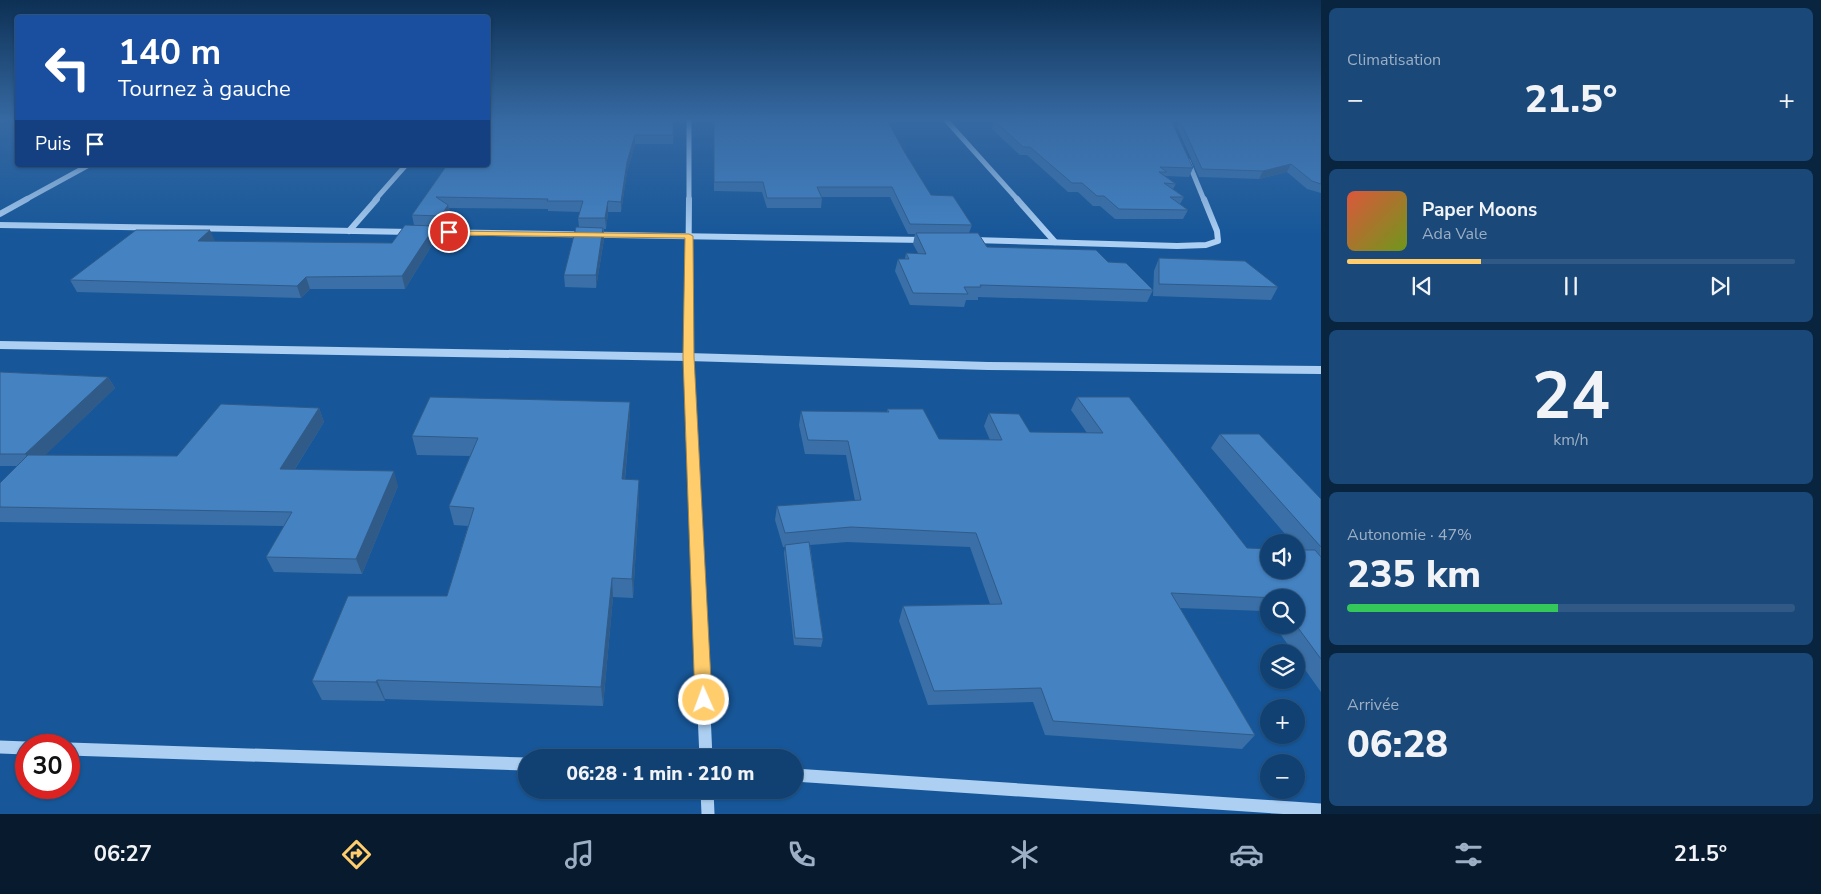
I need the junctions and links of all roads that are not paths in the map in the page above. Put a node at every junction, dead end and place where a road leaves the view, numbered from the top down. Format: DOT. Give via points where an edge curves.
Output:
graph roads {
  1 [pos="689,158"];
  2 [pos="980,158"];
  3 [pos="1186,158"];
  4 [pos="85,167"];
  5 [pos="404,167"];
  6 [pos="0,214"];
  7 [pos="0,225"];
  8 [pos="349,231"];
  9 [pos="689,236"];
  10 [pos="928,240"];
  11 [pos="968,240"];
  12 [pos="1055,242"];
  13 [pos="0,345"];
  14 [pos="688,357"];
  15 [pos="1321,370"];
  16 [pos="0,747"];
  17 [pos="15,748"];
  18 [pos="80,749"];
  19 [pos="706,749"];
  20 [pos="518,764"];
  21 [pos="803,776"];
  22 [pos="708,799"];
  23 [pos="1321,810"];
  24 [pos="708,814"];
  1 -- 9 [label="street"];
  2 -- 12 [label="street"];
  3 -- 12 [label="street" via="1218,241 1206,245 1177,246"];
  4 -- 6 [label="street"];
  5 -- 8 [label="street"];
  7 -- 8 [label="street"];
  8 -- 9 [label="street"];
  9 -- 10 [label="street"];
  9 -- 14 [label="street"];
  11 -- 12 [label="street"];
  13 -- 14 [label="street"];
  14 -- 15 [label="street" via="988,366"];
  14 -- 19 [label="street"];
  16 -- 17 [label="street"];
  18 -- 20 [label="street"];
  21 -- 23 [label="street"];
  22 -- 24 [label="street"];
}
